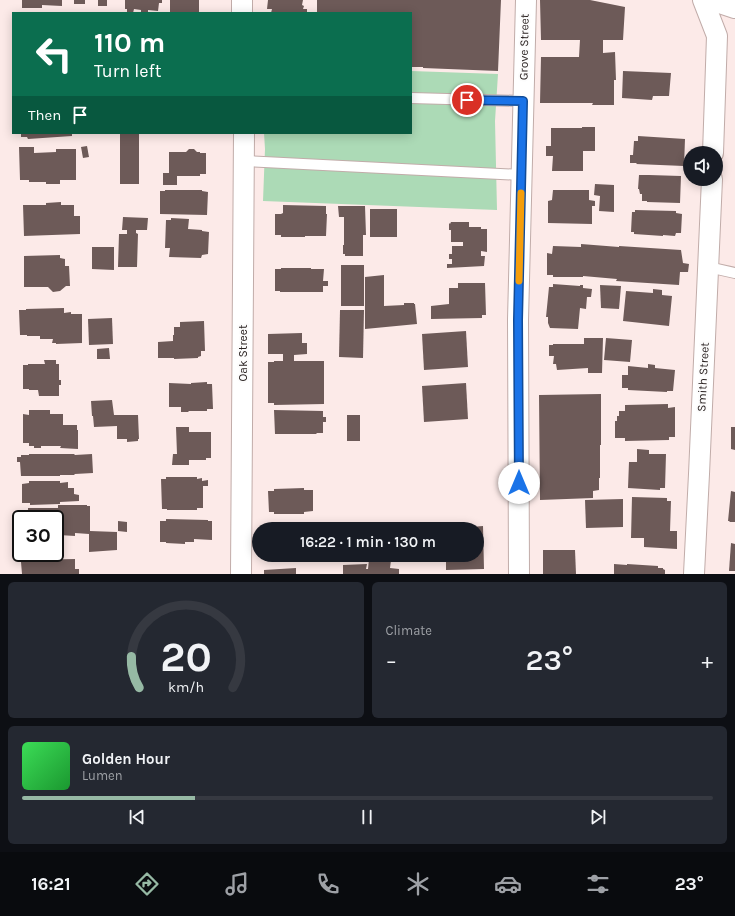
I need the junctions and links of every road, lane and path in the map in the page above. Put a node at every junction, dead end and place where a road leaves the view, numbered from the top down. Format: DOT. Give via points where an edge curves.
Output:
graph roads {
  1 [pos="242,0"];
  2 [pos="526,0"];
  3 [pos="703,0"];
  4 [pos="714,0"];
  5 [pos="735,7"];
  6 [pos="242,12"];
  7 [pos="412,98"];
  8 [pos="523,101"];
  9 [pos="244,134"];
  10 [pos="713,146"];
  11 [pos="244,161"];
  12 [pos="521,175"];
  13 [pos="712,186"];
  14 [pos="708,267"];
  15 [pos="735,274"];
  16 [pos="241,574"];
  17 [pos="519,574"];
  18 [pos="694,574"];
  1 -- 6 [label="street"];
  2 -- 8 [label="street, Grove Street"];
  3 -- 10 [label="street" via="717,36"];
  4 -- 5 [label="main road"];
  7 -- 8 [label="lane"];
  8 -- 12 [label="street, Grove Street"];
  9 -- 11 [label="street, Oak Street"];
  11 -- 12 [label="lane"];
  11 -- 16 [label="street, Oak Street"];
  12 -- 17 [label="street, Grove Street" via="518,320"];
  13 -- 14 [label="street, Smith Street"];
  14 -- 15 [label="lane"];
  14 -- 18 [label="street, Smith Street"];
}
